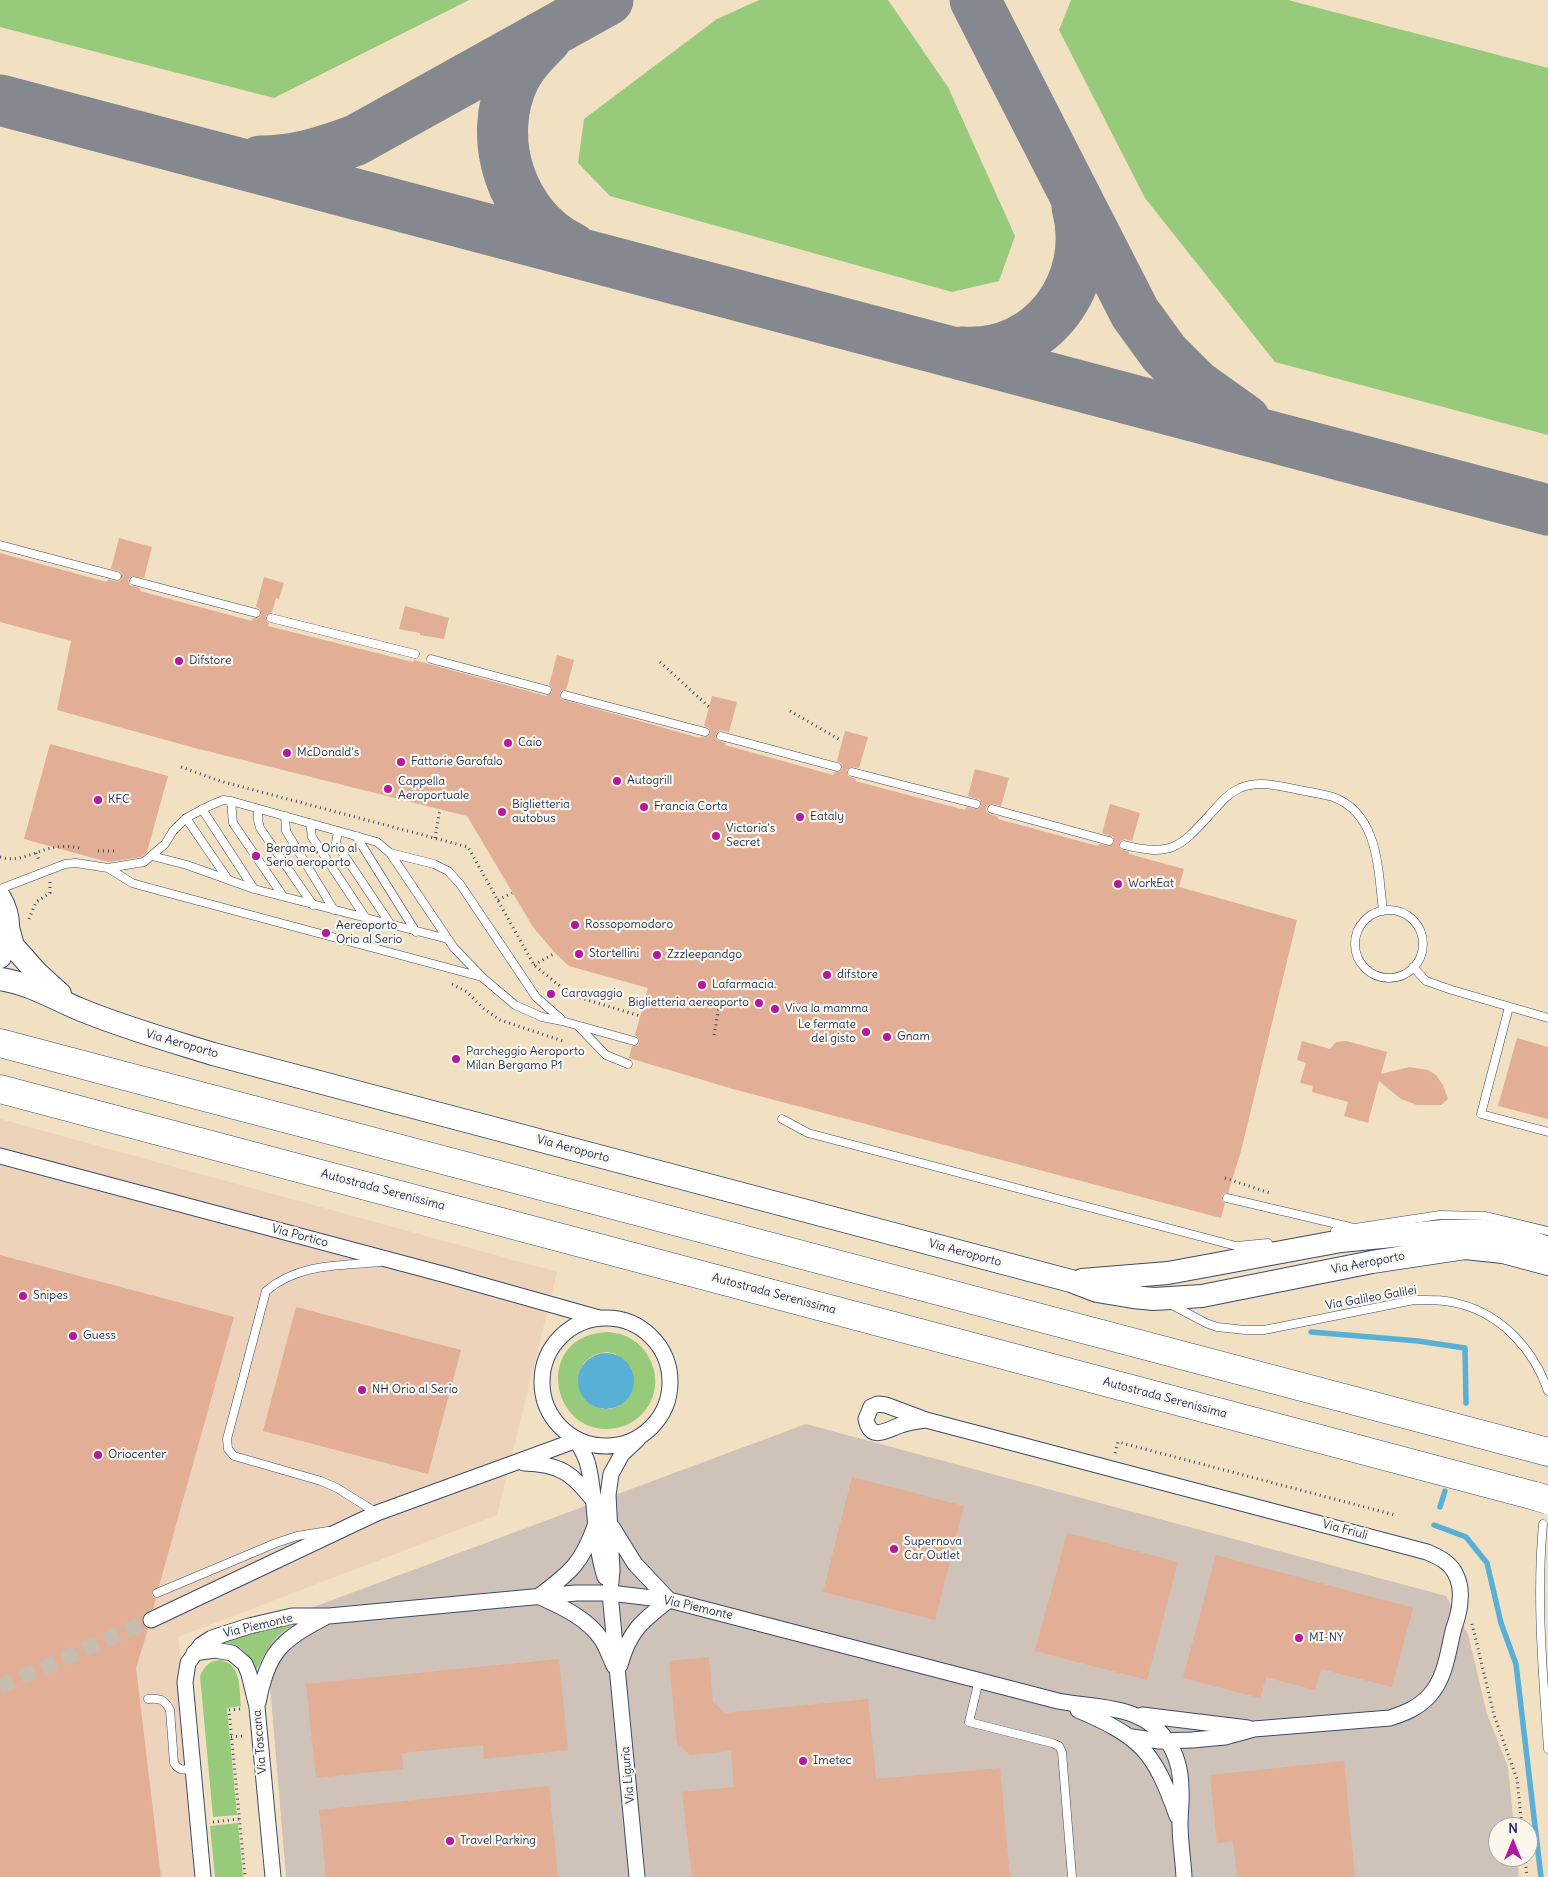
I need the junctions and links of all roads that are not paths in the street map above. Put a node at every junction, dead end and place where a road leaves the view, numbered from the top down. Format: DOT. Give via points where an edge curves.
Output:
graph roads {
  1 [pos="0,545"];
  2 [pos="118,576"];
  3 [pos="134,581"];
  4 [pos="256,613"];
  5 [pos="271,618"];
  6 [pos="415,654"];
  7 [pos="431,659"];
  8 [pos="547,690"];
  9 [pos="565,695"];
  10 [pos="705,732"];
  11 [pos="720,736"];
  12 [pos="837,767"];
  13 [pos="852,772"];
  14 [pos="230,801"];
  15 [pos="976,804"];
  16 [pos="202,809"];
  17 [pos="258,809"];
  18 [pos="992,809"];
  19 [pos="285,816"];
  20 [pos="186,818"];
  21 [pos="310,823"];
  22 [pos="338,831"];
  23 [pos="356,836"];
  24 [pos="1109,840"];
  25 [pos="1124,845"];
  26 [pos="390,853"];
  27 [pos="152,856"];
  28 [pos="108,868"];
  29 [pos="227,879"];
  30 [pos="0,889"];
  31 [pos="254,889"];
  32 [pos="283,896"];
  33 [pos="0,898"];
  34 [pos="314,905"];
  35 [pos="334,910"];
  36 [pos="1382,911"];
  37 [pos="365,917"];
  38 [pos="391,924"];
  39 [pos="9,931"];
  40 [pos="416,932"];
  41 [pos="448,940"];
  42 [pos="0,957"];
  43 [pos="1413,968"];
  44 [pos="484,978"];
  45 [pos="0,979"];
  46 [pos="1509,1007"];
  47 [pos="78,1008"];
  48 [pos="1548,1018"];
  49 [pos="562,1021"];
  50 [pos="576,1025"];
  51 [pos="634,1041"];
  52 [pos="0,1043"];
  53 [pos="628,1064"];
  54 [pos="0,1088"];
  55 [pos="782,1119"];
  56 [pos="1548,1132"];
  57 [pos="0,1156"];
  58 [pos="1227,1198"];
  59 [pos="1354,1228"];
  60 [pos="1548,1231"];
  61 [pos="1325,1233"];
  62 [pos="1276,1242"];
  63 [pos="1548,1248"];
  64 [pos="393,1261"];
  65 [pos="1548,1264"];
  66 [pos="1071,1281"];
  67 [pos="1166,1298"];
  68 [pos="599,1318"];
  69 [pos="1548,1391"];
  70 [pos="926,1420"];
  71 [pos="638,1439"];
  72 [pos="577,1440"];
  73 [pos="1545,1451"];
  74 [pos="516,1462"];
  75 [pos="594,1501"];
  76 [pos="1542,1507"];
  77 [pos="377,1513"];
  78 [pos="603,1524"];
  79 [pos="345,1528"];
  80 [pos="157,1593"];
  81 [pos="610,1593"];
  82 [pos="539,1596"];
  83 [pos="669,1600"];
  84 [pos="329,1616"];
  85 [pos="151,1620"];
  86 [pos="194,1653"];
  87 [pos="618,1674"];
  88 [pos="980,1680"];
  89 [pos="148,1699"];
  90 [pos="1058,1701"];
  91 [pos="250,1708"];
  92 [pos="1123,1712"];
  93 [pos="1547,1723"];
  94 [pos="1254,1729"];
  95 [pos="1132,1737"];
  96 [pos="1168,1741"];
  97 [pos="1548,1749"];
  98 [pos="192,1769"];
  99 [pos="1180,1824"];
  100 [pos="203,1877"];
  101 [pos="273,1877"];
  102 [pos="637,1877"];
  103 [pos="1072,1877"];
  104 [pos="1184,1877"];
  1 -- 2 [label="lane"];
  3 -- 4 [label="lane"];
  5 -- 6 [label="lane"];
  7 -- 8 [label="lane"];
  9 -- 10 [label="lane"];
  11 -- 12 [label="lane"];
  13 -- 15 [label="lane"];
  14 -- 16 [label="lane" via="223,800"];
  14 -- 17 [label="lane"];
  14 -- 32 [label="lane" via="233,823"];
  16 -- 20 [label="lane"];
  16 -- 31 [label="lane"];
  17 -- 19 [label="lane"];
  17 -- 34 [label="lane" via="260,828"];
  18 -- 24 [label="lane"];
  19 -- 21 [label="lane"];
  19 -- 35 [label="lane" via="286,831"];
  20 -- 27 [label="lane"];
  20 -- 29 [label="lane"];
  21 -- 22 [label="lane"];
  21 -- 37 [label="lane" via="312,837"];
  22 -- 23 [label="lane"];
  22 -- 38 [label="lane" via="336,843"];
  23 -- 26 [label="lane" via="377,842"];
  23 -- 40 [label="lane"];
  25 -- 36 [label="lane" via="1145,850 1175,847 1227,795 1241,788 1272,784 1334,798 1357,812 1370,833 1377,859"];
  26 -- 41 [label="lane"];
  26 -- 49 [label="lane" via="434,864 448,871 536,997"];
  27 -- 28 [label="lane" via="144,862"];
  27 -- 29 [label="lane"];
  28 -- 30 [label="lane" via="65,864"];
  28 -- 44 [label="lane" via="146,887"];
  29 -- 31 [label="lane"];
  31 -- 32 [label="lane"];
  32 -- 34 [label="lane"];
  33 -- 39 [label="main road, Via Aeroporto" via="7,913"];
  34 -- 35 [label="lane"];
  35 -- 37 [label="lane"];
  36 -- 43 [label="lane" via="1399,911 1417,924 1423,945 1421,956"];
  36 -- 43 [label="lane" via="1360,926 1356,936 1358,957 1364,966 1383,977 1403,975"];
  37 -- 38 [label="lane"];
  38 -- 40 [label="lane"];
  39 -- 42 [label="main road"];
  39 -- 47 [label="main road, Via Aeroporto" via="13,946 23,958"];
  40 -- 41 [label="lane"];
  41 -- 44 [label="lane"];
  43 -- 46 [label="lane" via="1426,980"];
  44 -- 49 [label="lane" via="529,1013"];
  45 -- 47 [label="main road, Via Aeroporto" via="17,982"];
  46 -- 48 [label="lane"];
  46 -- 56 [label="lane" via="1481,1114"];
  47 -- 66 [label="main road, Via Aeroporto" via="142,1033 223,1056"];
  49 -- 50 [label="lane"];
  50 -- 51 [label="lane"];
  50 -- 53 [label="lane" via="606,1055"];
  52 -- 73 [label="highway"];
  54 -- 76 [label="highway, Autostrada Serenissima"];
  55 -- 62 [label="lane" via="808,1133 1236,1246"];
  57 -- 64 [label="street, Via Portico"];
  58 -- 59 [label="lane"];
  59 -- 60 [label="lane" via="1440,1215 1485,1216"];
  59 -- 61 [label="lane"];
  63 -- 66 [label="main road, Via Aeroporto" via="1484,1231 1443,1231 1341,1241 1168,1274"];
  64 -- 68 [label="street, Via Portico"];
  64 -- 77 [label="lane" via="311,1268 285,1277 266,1291 227,1439 228,1449 234,1456 321,1481"];
  65 -- 67 [label="main road, Via Aeroporto" via="1503,1252 1465,1248 1372,1262 1202,1296"];
  66 -- 67 [label="main road, Via Aeroporto" via="1113,1294"];
  67 -- 69 [label="lane, Via Galileo Galilei" via="1175,1308 1206,1323 1245,1330 1264,1330 1414,1300 1459,1303 1500,1322 1532,1357"];
  68 -- 71 [label="street" via="638,1326 656,1341 668,1362 670,1396 662,1415"];
  68 -- 72 [label="street" via="571,1328 560,1338 551,1350 542,1377 542,1391 551,1415"];
  70 -- 94 [label="street, Via Friuli" via="1427,1552 1450,1566 1457,1575 1461,1590 1460,1604 1443,1671 1430,1695 1418,1706 1390,1718"];
  71 -- 72 [label="street" via="608,1447"];
  71 -- 78 [label="street, Via Liguria" via="622,1454 611,1474"];
  72 -- 74 [label="street"];
  72 -- 75 [label="street, Via Liguria" via="587,1462"];
  74 -- 75 [label="street" via="545,1463 562,1470 576,1479"];
  74 -- 77 [label="street"];
  75 -- 78 [label="street, Via Liguria"];
  76 -- 93 [label="lane" via="1541,1647"];
  77 -- 79 [label="street"];
  78 -- 81 [label="street, Via Liguria" via="612,1570"];
  78 -- 82 [label="street, Via Liguria" via="581,1558"];
  78 -- 83 [label="street, Via Liguria"];
  79 -- 80 [label="lane" via="276,1543"];
  79 -- 85 [label="street"];
  81 -- 82 [label="street, Via Piemonte"];
  81 -- 83 [label="street, Via Piemonte"];
  81 -- 87 [label="street, Via Liguria"];
  82 -- 84 [label="street, Via Piemonte"];
  82 -- 87 [label="street, Via Liguria" via="586,1623 601,1640"];
  83 -- 87 [label="street, Via Liguria" via="638,1626 629,1639"];
  83 -- 88 [label="street, Via Piemonte"];
  84 -- 86 [label="street, Via Piemonte" via="292,1616 249,1626 212,1638"];
  84 -- 91 [label="street, Via Piemonte" via="284,1642 274,1654"];
  86 -- 91 [label="street, Via Toscana" via="215,1650 238,1657 250,1674"];
  86 -- 98 [label="street" via="188,1663 185,1682"];
  87 -- 102 [label="street, Via Liguria"];
  88 -- 90 [label="street, Via Piemonte"];
  88 -- 103 [label="lane" via="968,1722 1052,1743 1062,1752"];
  89 -- 98 [label="lane" via="160,1698 166,1703 170,1710 174,1763 182,1770"];
  90 -- 92 [label="street, Via Piemonte"];
  90 -- 95 [label="street, Via Piemonte" via="1107,1722"];
  91 -- 101 [label="street, Via Toscana"];
  92 -- 94 [label="street, Via Friuli"];
  92 -- 96 [label="street, Via Piemonte" via="1146,1720"];
  93 -- 97 [label="lane"];
  94 -- 96 [label="street, Via Friuli" via="1225,1737"];
  95 -- 96 [label="street, Via Friuli"];
  95 -- 99 [label="street, Via Piemonte" via="1145,1749 1158,1770"];
  96 -- 99 [label="street, Via Piemonte" via="1175,1751 1182,1788"];
  98 -- 100 [label="street"];
  99 -- 104 [label="street, Via Piemonte"];
}
